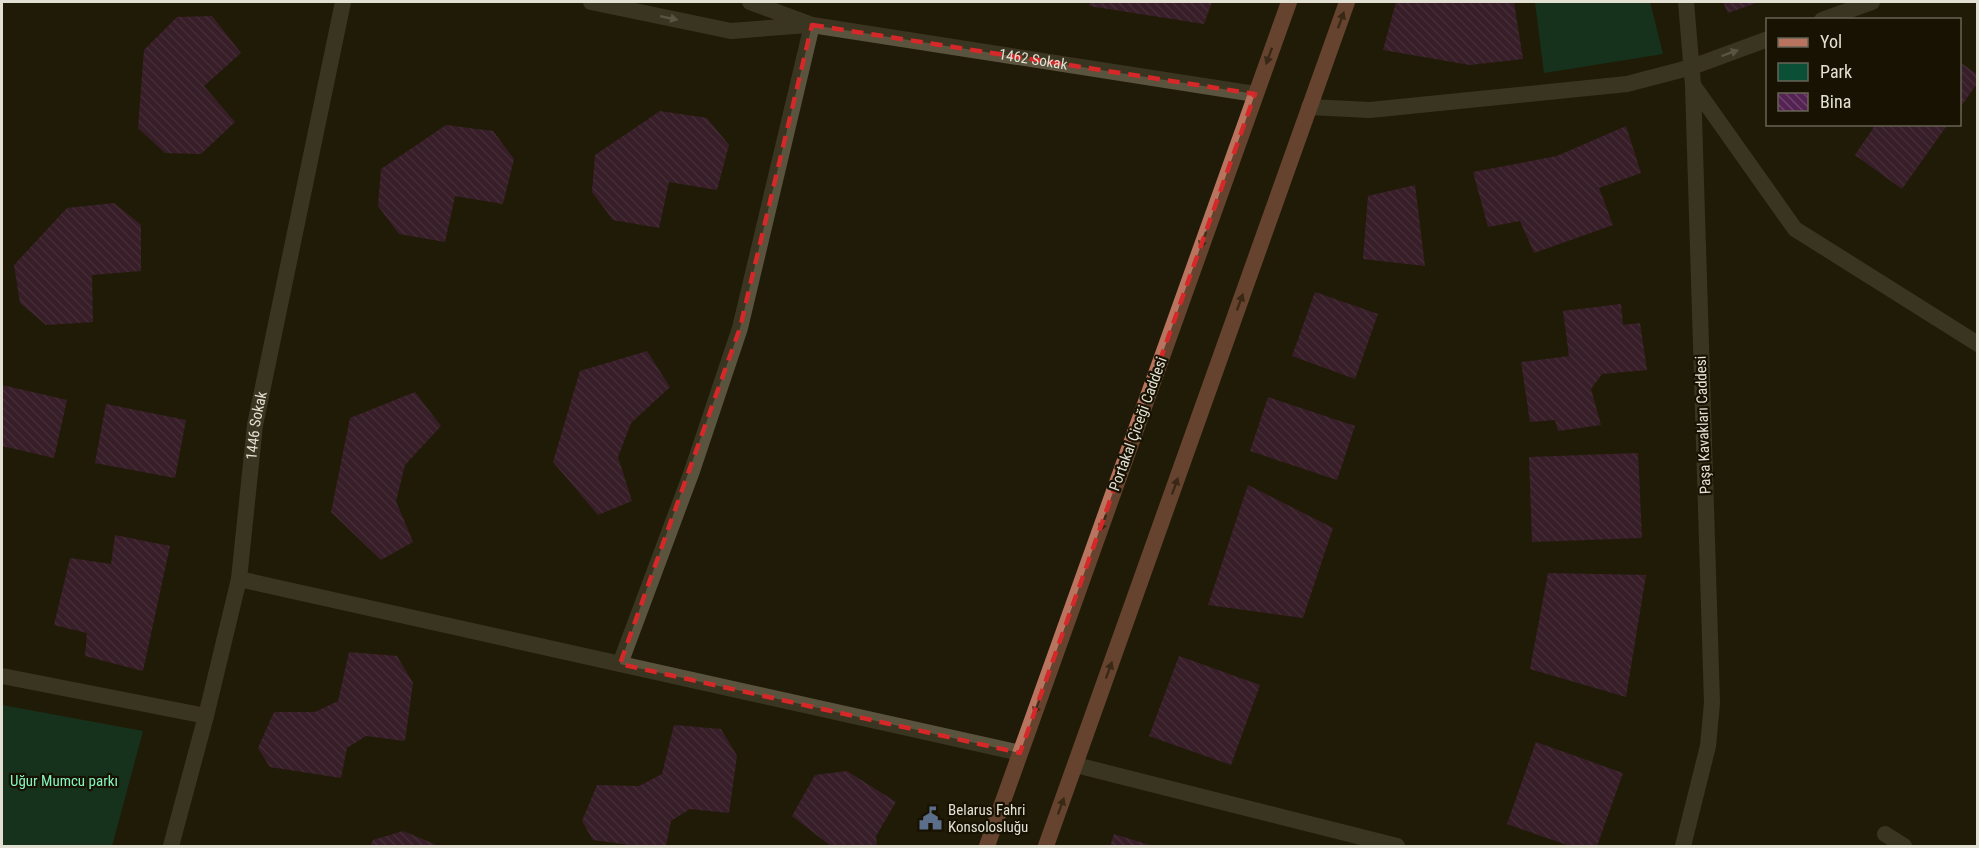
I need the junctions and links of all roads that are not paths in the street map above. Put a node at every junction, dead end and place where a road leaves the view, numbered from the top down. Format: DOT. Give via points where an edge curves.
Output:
graph roads {
  1 [pos="343,2"];
  2 [pos="591,2"];
  3 [pos="750,2"];
  4 [pos="1289,2"];
  5 [pos="1347,2"];
  6 [pos="1686,2"];
  7 [pos="1872,2"];
  8 [pos="1828,18"];
  9 [pos="812,25"];
  10 [pos="1766,39"];
  11 [pos="1692,67"];
  12 [pos="1693,85"];
  13 [pos="1255,94"];
  14 [pos="1310,107"];
  15 [pos="1977,344"];
  16 [pos="239,579"];
  17 [pos="620,664"];
  18 [pos="2,676"];
  19 [pos="206,716"];
  20 [pos="1020,753"];
  21 [pos="1076,765"];
  22 [pos="1885,834"];
  23 [pos="171,846"];
  24 [pos="987,846"];
  25 [pos="1046,846"];
  26 [pos="1397,846"];
  27 [pos="1683,846"];
  28 [pos="1904,846"];
  1 -- 16 [label="street, 1446 Sokak" via="255,425"];
  2 -- 9 [label="street, 1462 Sokak, one-way" via="731,32"];
  3 -- 9 [label="street, 1462 Sokak"];
  4 -- 13 [label="main road, Portakal Çiceği Caddesi, one-way"];
  14 -- 5 [label="main road, one-way"];
  6 -- 11 [label="street, Paşa Kavakları Caddesi"];
  7 -- 8 [label="street"];
  9 -- 13 [label="street, 1462 Sokak"];
  9 -- 17 [label="street" via="740,328"];
  11 -- 10 [label="street, one-way"];
  11 -- 12 [label="street, Paşa Kavakları Caddesi"];
  11 -- 14 [label="street" via="1628,84 1370,110"];
  12 -- 15 [label="street" via="1796,229"];
  12 -- 27 [label="street, Paşa Kavakları Caddesi" via="1712,703 1708,746"];
  13 -- 20 [label="main road, Portakal Çiceği Caddesi, one-way"];
  21 -- 14 [label="main road, one-way"];
  16 -- 17 [label="street"];
  16 -- 19 [label="street, 1446 Sokak"];
  17 -- 20 [label="street"];
  18 -- 19 [label="street"];
  19 -- 23 [label="street, 1446 Sokak"];
  20 -- 24 [label="main road, Portakal Çiceği Caddesi"];
  25 -- 21 [label="main road, one-way"];
  21 -- 26 [label="street"];
  22 -- 28 [label="street"];
}
